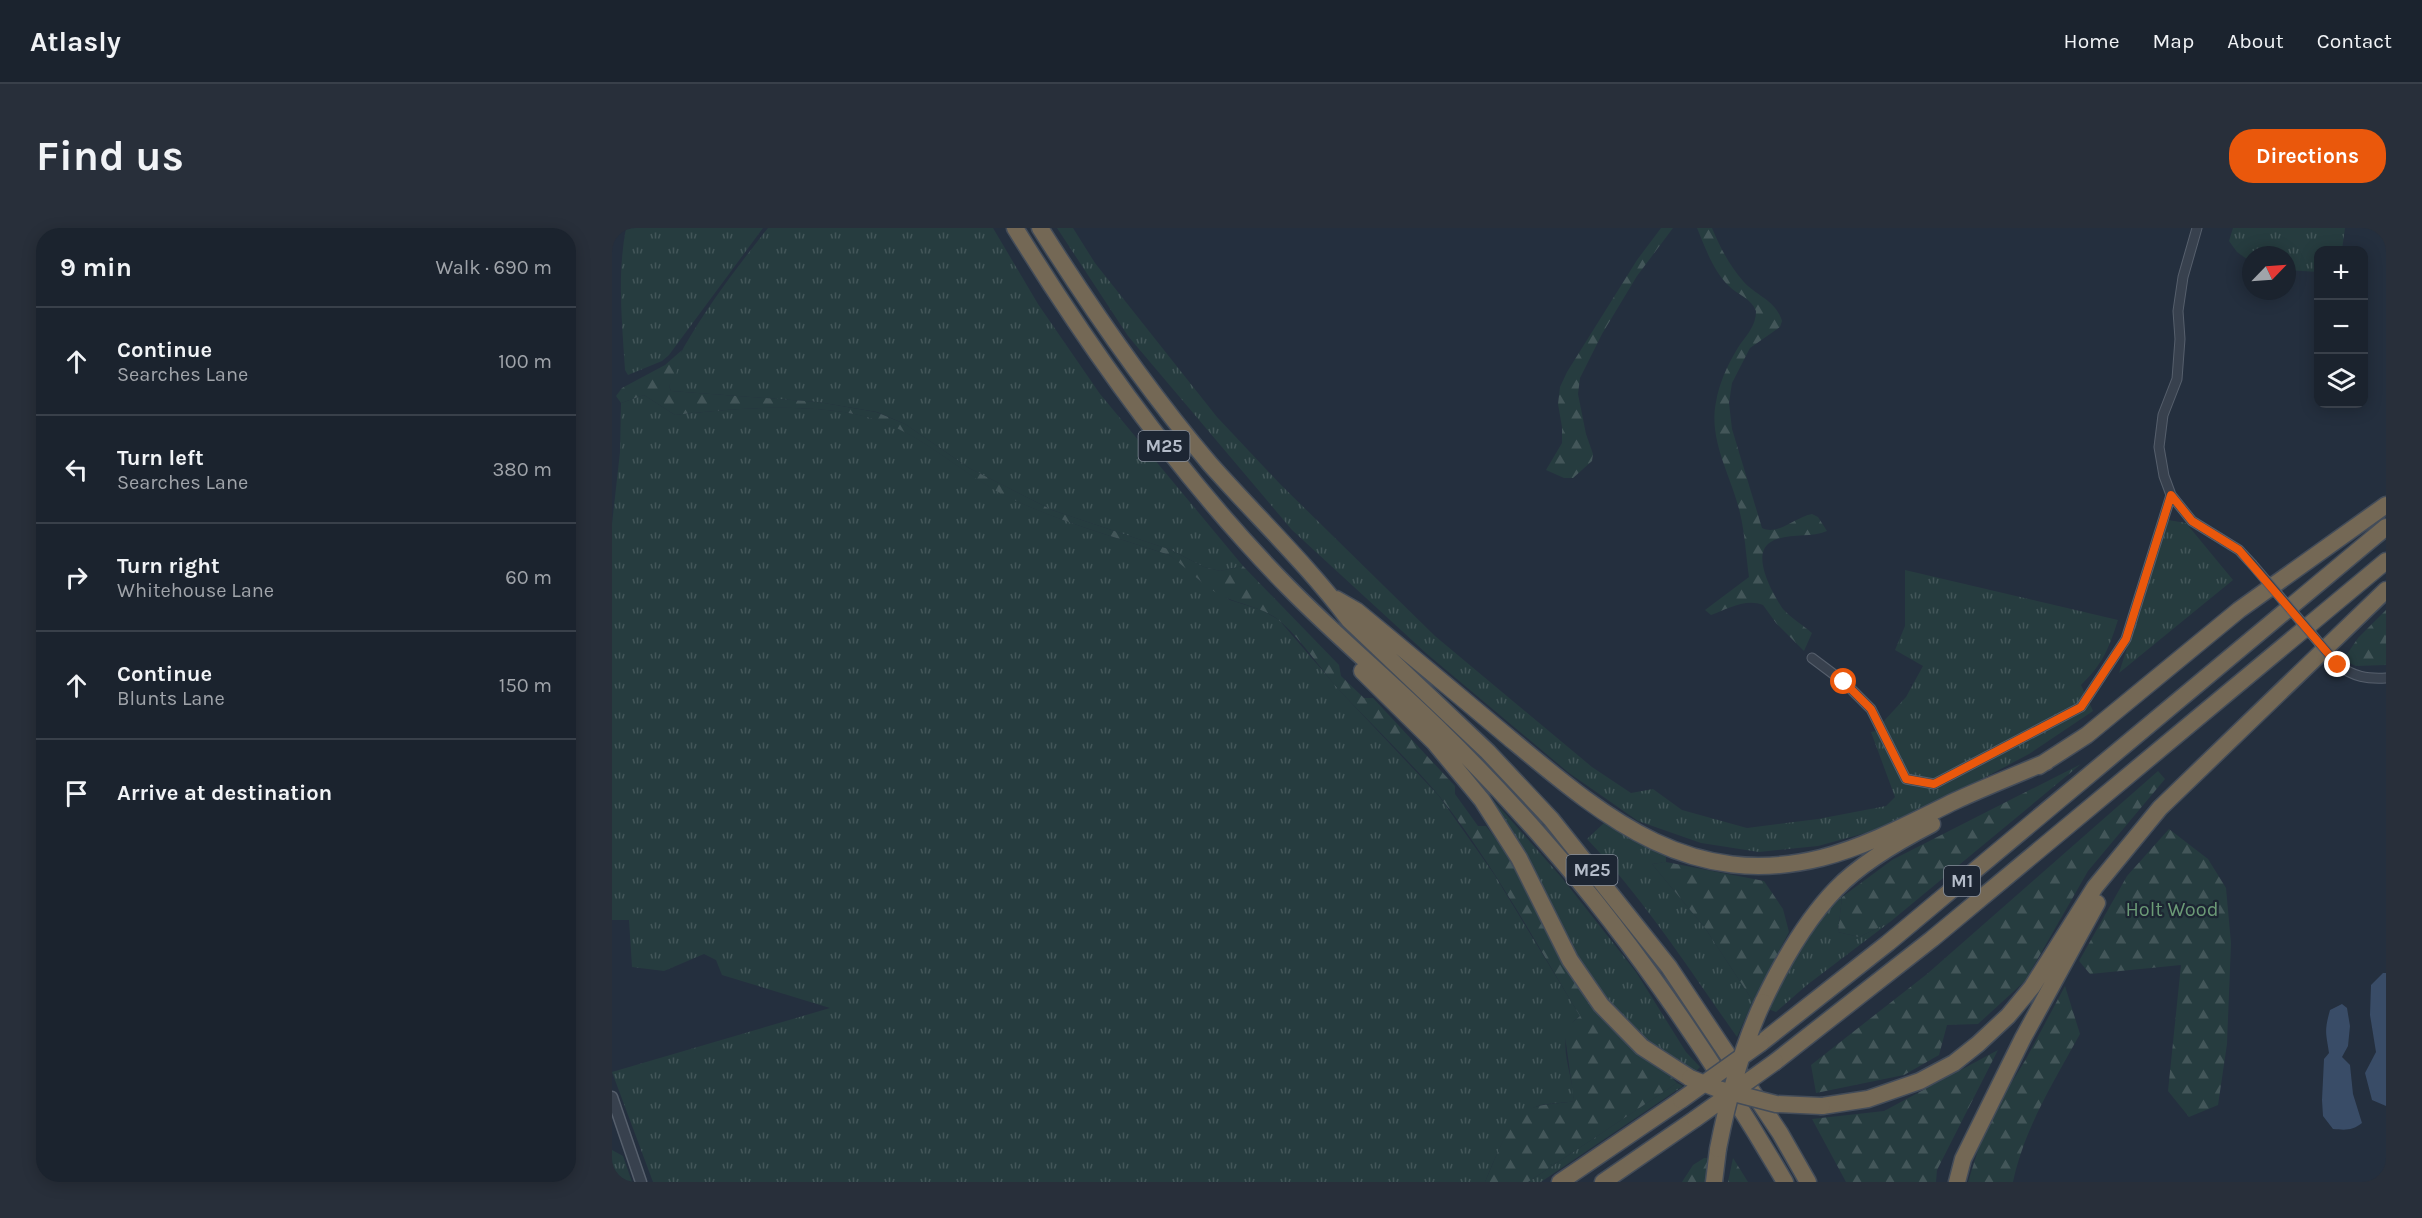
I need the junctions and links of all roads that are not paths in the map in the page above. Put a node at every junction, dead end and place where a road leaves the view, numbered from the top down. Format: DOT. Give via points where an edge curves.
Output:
graph roads {
  1 [pos="1015,228"];
  2 [pos="1040,228"];
  3 [pos="2197,228"];
  4 [pos="2171,495"];
  5 [pos="2386,505"];
  6 [pos="2386,527"];
  7 [pos="2386,561"];
  8 [pos="2386,590"];
  9 [pos="1330,595"];
  10 [pos="1343,641"];
  11 [pos="1812,658"];
  12 [pos="2386,678"];
  13 [pos="2046,762"];
  14 [pos="2140,830"];
  15 [pos="612,1097"];
  16 [pos="641,1182"];
  17 [pos="1560,1182"];
  18 [pos="1603,1182"];
  19 [pos="1714,1182"];
  20 [pos="1785,1182"];
  21 [pos="1808,1182"];
  22 [pos="1957,1182"];
  1 -- 10 [label="highway, M25" via="1116,382 1168,451 1285,585"];
  2 -- 9 [label="highway, M25" via="1125,357 1210,464"];
  3 -- 4 [label="street" via="2183,277 2177,378 2163,415 2159,447"];
  4 -- 11 [label="street" via="2126,639 2081,707 1934,784 1906,779 1871,709"];
  4 -- 12 [label="street, bridge" via="2192,521 2239,550 2338,665 2369,679"];
  5 -- 13 [label="highway" via="2239,610 2087,735"];
  6 -- 17 [label="highway, M1, bridge" via="1888,943 1761,1043"];
  7 -- 18 [label="highway, M1, bridge" via="1932,939 1775,1062"];
  8 -- 14 [label="highway"];
  9 -- 13 [label="highway" via="1357,610 1610,818 1673,850 1708,860 1746,865 1821,858 1889,833"];
  9 -- 21 [label="highway, M25" via="1349,620 1488,752 1551,819 1669,966"];
  10 -- 14 [label="highway, bridge" via="1358,667 1434,742 1482,800 1519,858 1570,960 1600,1005 1642,1047 1690,1078 1776,1104 1822,1106 1868,1099 1920,1081 1954,1063 2008,1016 2032,987 2095,887"];
  10 -- 20 [label="highway, M25" via="1487,778 1601,909 1716,1067"];
  13 -- 19 [label="highway, bridge" via="1919,831 1836,889 1798,938 1763,1002 1731,1088"];
  14 -- 22 [label="highway" via="2024,1038 1963,1159"];
  15 -- 16 [label="street"];
}
